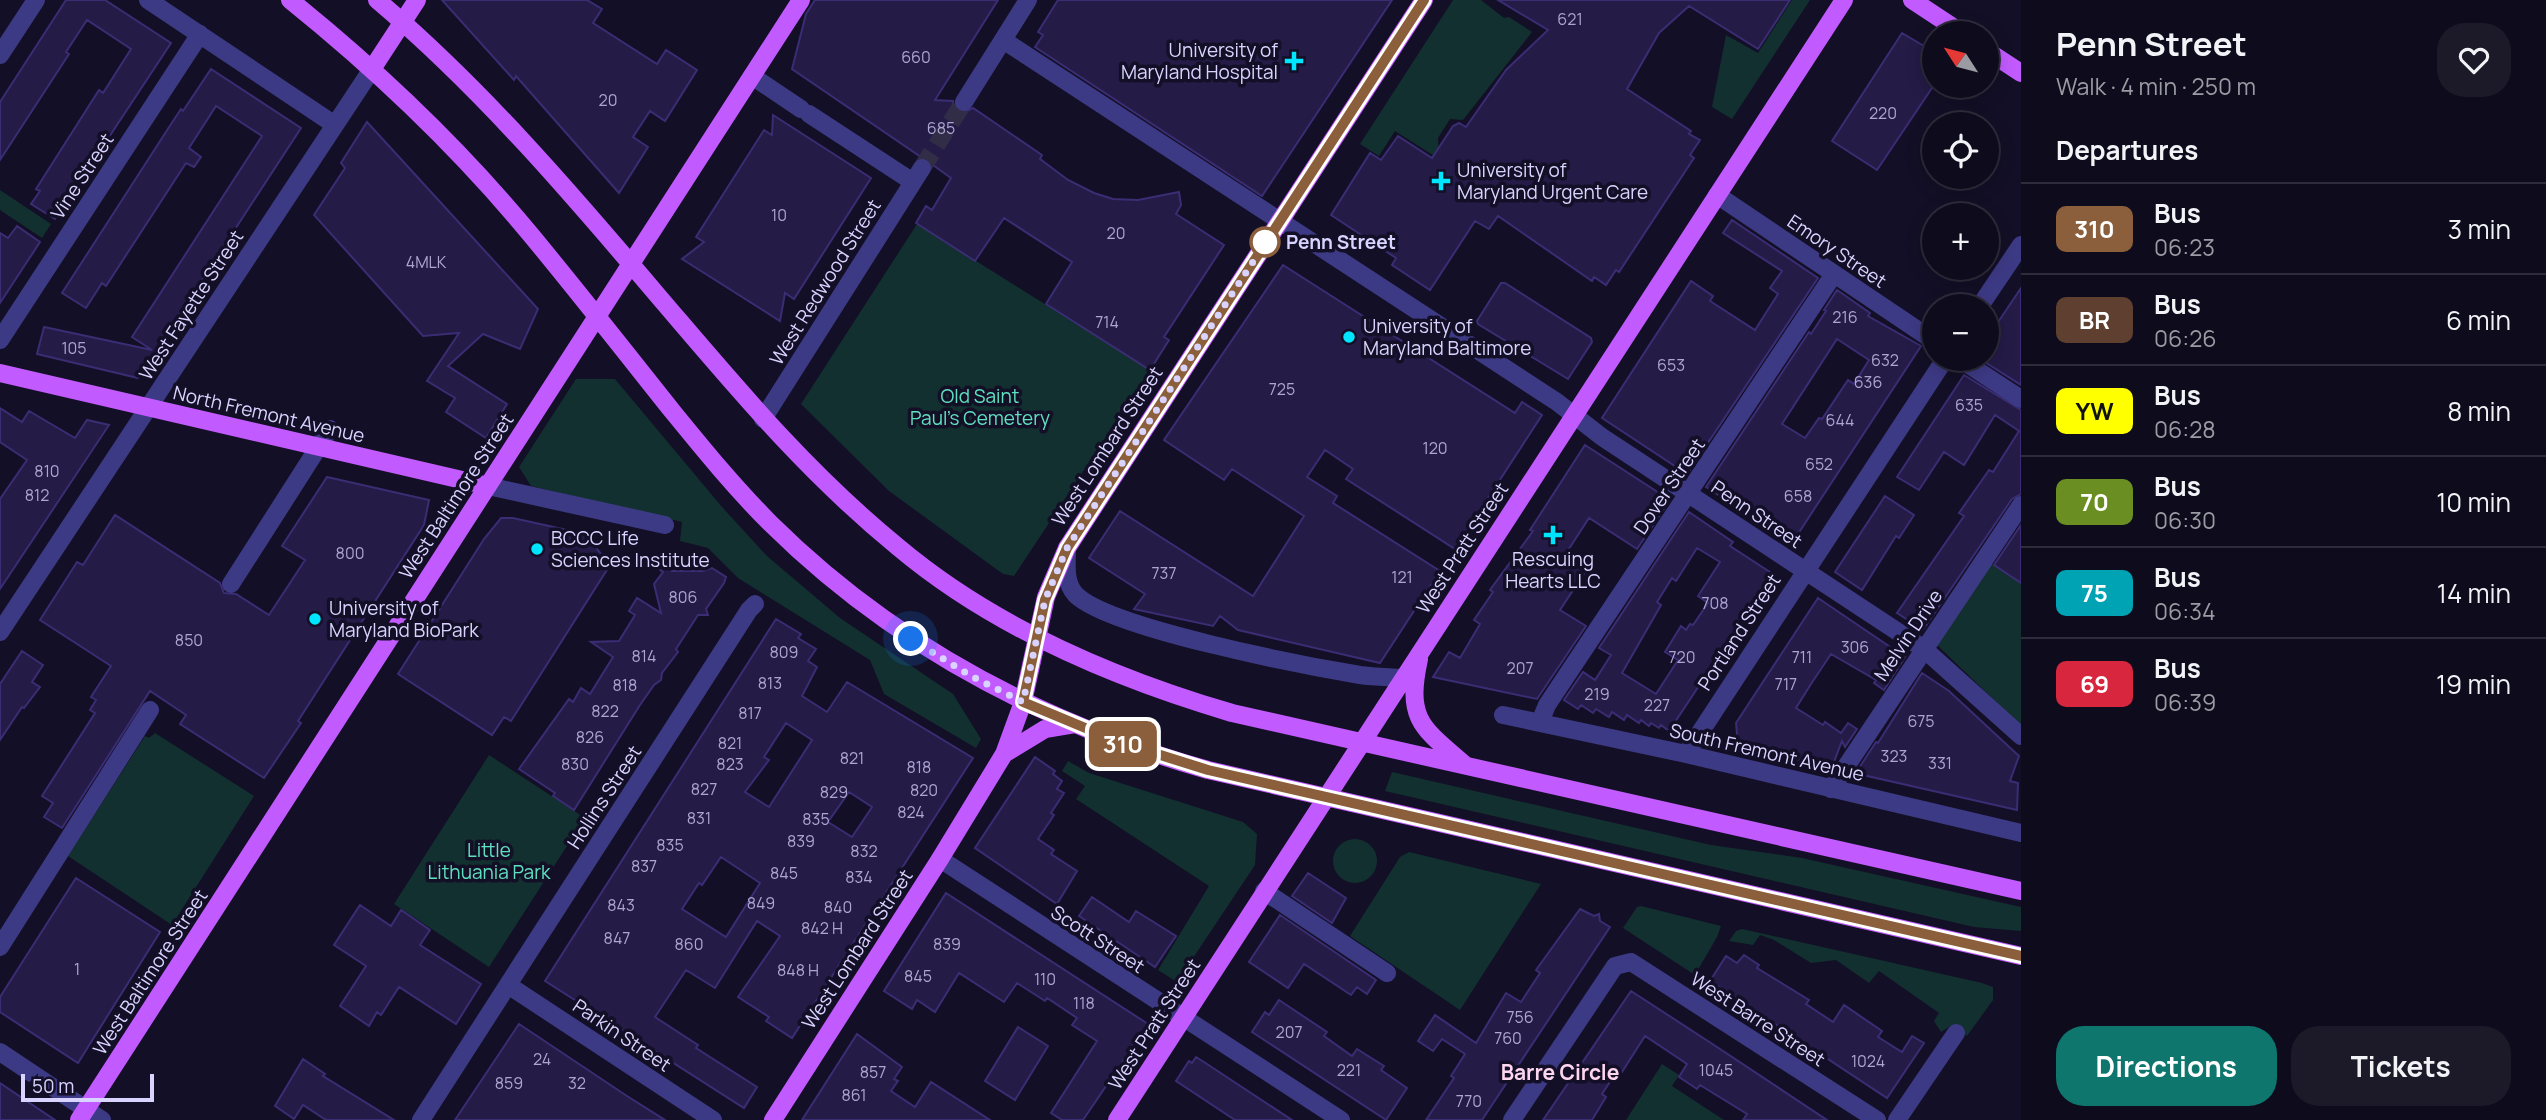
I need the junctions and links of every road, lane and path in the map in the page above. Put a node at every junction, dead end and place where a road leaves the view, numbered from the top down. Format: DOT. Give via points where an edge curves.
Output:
graph roads {
  1 [pos="36,0"];
  2 [pos="148,0"];
  3 [pos="290,0"];
  4 [pos="377,0"];
  5 [pos="417,0"];
  6 [pos="801,0"];
  7 [pos="1028,0"];
  8 [pos="1424,0"];
  9 [pos="1844,0"];
  10 [pos="1912,0"];
  11 [pos="1944,21"];
  12 [pos="402,22"];
  13 [pos="200,34"];
  14 [pos="1003,40"];
  15 [pos="0,55"];
  16 [pos="1999,59"];
  17 [pos="372,69"];
  18 [pos="2021,73"];
  19 [pos="752,76"];
  20 [pos="964,102"];
  21 [pos="335,125"];
  22 [pos="1717,195"];
  23 [pos="1279,221"];
  24 [pos="2021,245"];
  25 [pos="631,263"];
  26 [pos="1834,274"];
  27 [pos="1988,294"];
  28 [pos="596,317"];
  29 [pos="1922,333"];
  30 [pos="0,340"];
  31 [pos="1937,371"];
  32 [pos="1978,371"];
  33 [pos="0,373"];
  34 [pos="2021,399"];
  35 [pos="148,408"];
  36 [pos="1574,414"];
  37 [pos="764,419"];
  38 [pos="330,429"];
  39 [pos="319,447"];
  40 [pos="488,485"];
  41 [pos="1690,494"];
  42 [pos="2021,505"];
  43 [pos="665,525"];
  44 [pos="1067,548"];
  45 [pos="1805,570"];
  46 [pos="231,584"];
  47 [pos="755,604"];
  48 [pos="0,632"];
  49 [pos="1037,635"];
  50 [pos="1421,649"];
  51 [pos="1924,649"];
  52 [pos="1403,678"];
  53 [pos="1023,702"];
  54 [pos="150,710"];
  55 [pos="1503,715"];
  56 [pos="1540,722"];
  57 [pos="1075,724"];
  58 [pos="2021,736"];
  59 [pos="1360,743"];
  60 [pos="1004,754"];
  61 [pos="1686,754"];
  62 [pos="1467,767"];
  63 [pos="1831,789"];
  64 [pos="1325,797"];
  65 [pos="2021,833"];
  66 [pos="940,859"];
  67 [pos="1264,891"];
  68 [pos="2021,891"];
  69 [pos="0,947"];
  70 [pos="2021,956"];
  71 [pos="1387,973"];
  72 [pos="508,985"];
  73 [pos="1182,1017"];
  74 [pos="1956,1032"];
  75 [pos="0,1052"];
  76 [pos="83,1115"];
  77 [pos="102,1120"];
  78 [pos="421,1120"];
  79 [pos="713,1120"];
  80 [pos="773,1120"];
  81 [pos="1117,1120"];
  82 [pos="1341,1120"];
  83 [pos="1512,1120"];
  84 [pos="1877,1120"];
  85 [pos="1897,1120"];
  1 -- 15 [label="street"];
  2 -- 13 [label="street"];
  3 -- 17 [label="main road"];
  4 -- 12 [label="main road"];
  5 -- 12 [label="main road, West Fayette Street"];
  6 -- 19 [label="main road, West Baltimore Street"];
  7 -- 14 [label="street"];
  8 -- 23 [label="main road, West Lombard Street"];
  9 -- 22 [label="main road, West Pratt Street"];
  10 -- 11 [label="main road"];
  12 -- 17 [label="main road, West Fayette Street"];
  12 -- 25 [label="main road" via="505,123"];
  13 -- 21 [label="street"];
  13 -- 30 [label="street, Vine Street"];
  14 -- 20 [label="street"];
  14 -- 23 [label="street, Penn Street"];
  16 -- 18 [label="main road"];
  17 -- 21 [label="street, West Fayette Street"];
  17 -- 28 [label="main road" via="483,179"];
  19 -- 25 [label="main road, West Baltimore Street"];
  19 -- 37 [label="street, West Redwood Street" via="917,175"];
  21 -- 35 [label="street, West Fayette Street"];
  22 -- 26 [label="street, Emory Street"];
  22 -- 36 [label="main road, West Pratt Street"];
  23 -- 36 [label="street, Penn Street"];
  23 -- 44 [label="main road, West Lombard Street"];
  24 -- 27 [label="street"];
  25 -- 28 [label="main road, West Baltimore Street"];
  25 -- 37 [label="main road"];
  26 -- 29 [label="street, Emory Street"];
  26 -- 41 [label="street, Dover Street"];
  28 -- 40 [label="main road, West Baltimore Street"];
  28 -- 53 [label="main road" via="723,473 806,556 911,639"];
  31 -- 45 [label="street, Portland Street"];
  32 -- 34 [label="street"];
  33 -- 35 [label="main road, North Fremont Avenue"];
  35 -- 39 [label="main road, North Fremont Avenue"];
  35 -- 48 [label="street, West Fayette Street"];
  36 -- 41 [label="street, Penn Street"];
  36 -- 50 [label="main road, West Pratt Street"];
  37 -- 49 [label="main road" via="817,476 899,548 948,584"];
  38 -- 39 [label="street"];
  39 -- 40 [label="main road, North Fremont Avenue"];
  39 -- 46 [label="street"];
  40 -- 43 [label="street"];
  40 -- 76 [label="main road, West Baltimore Street"];
  41 -- 45 [label="street, Penn Street"];
  41 -- 56 [label="street, Dover Street"];
  42 -- 51 [label="street, Melvin Drive"];
  44 -- 49 [label="main road, West Lombard Street" via="1046,597"];
  44 -- 52 [label="street" via="1068,579 1074,592 1087,603 1130,622 1362,676"];
  45 -- 51 [label="street, Penn Street"];
  45 -- 61 [label="street, Portland Street"];
  47 -- 72 [label="street, Hollins Street"];
  49 -- 53 [label="main road, West Lombard Street"];
  49 -- 59 [label="main road" via="1095,665 1185,699"];
  50 -- 52 [label="main road, West Pratt Street"];
  50 -- 62 [label="main road" via="1413,705 1430,735"];
  51 -- 58 [label="street, Penn Street"];
  51 -- 63 [label="street, Melvin Drive"];
  52 -- 59 [label="main road, West Pratt Street"];
  53 -- 57 [label="main road"];
  53 -- 60 [label="main road, West Lombard Street"];
  54 -- 69 [label="street"];
  55 -- 56 [label="street, South Fremont Avenue"];
  56 -- 61 [label="street, South Fremont Avenue"];
  57 -- 60 [label="main road" via="1045,729"];
  57 -- 64 [label="main road" via="1163,758"];
  59 -- 62 [label="main road"];
  59 -- 64 [label="main road, West Pratt Street"];
  60 -- 66 [label="main road, West Lombard Street"];
  61 -- 63 [label="street, South Fremont Avenue"];
  62 -- 68 [label="main road"];
  63 -- 65 [label="street, South Fremont Avenue"];
  64 -- 67 [label="main road, West Pratt Street"];
  64 -- 70 [label="main road"];
  66 -- 73 [label="street, Scott Street"];
  66 -- 80 [label="main road, West Lombard Street"];
  67 -- 71 [label="street"];
  67 -- 73 [label="main road, West Pratt Street"];
  72 -- 78 [label="street, Hollins Street"];
  72 -- 79 [label="street, Parkin Street"];
  73 -- 81 [label="main road, West Pratt Street"];
  73 -- 82 [label="street, Scott Street"];
  74 -- 85 [label="street"];
  75 -- 76 [label="street"];
  76 -- 77 [label="street"];
  83 -- 84 [label="street, West Barre Street" via="1615,966 1631,962"];
}
